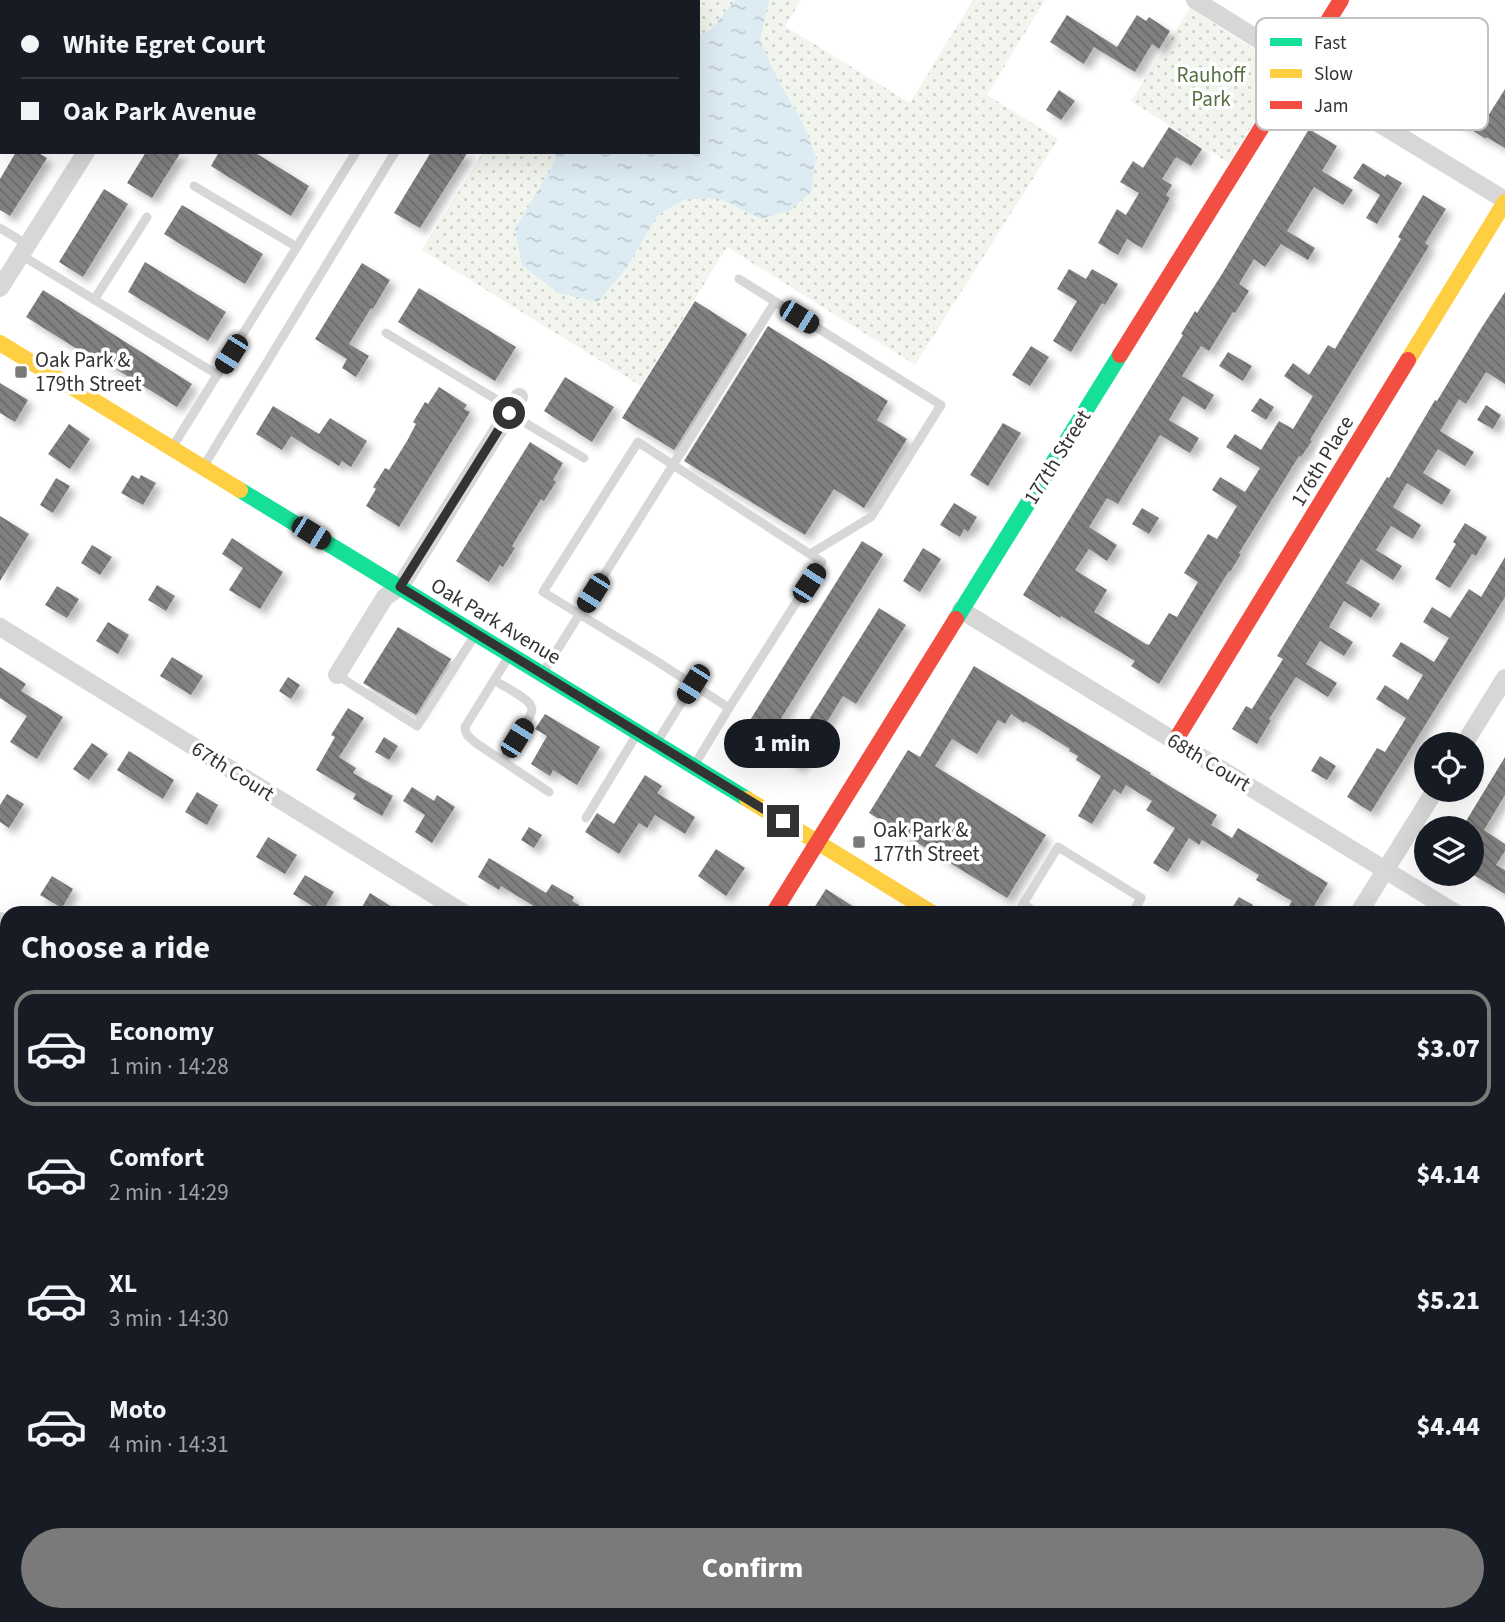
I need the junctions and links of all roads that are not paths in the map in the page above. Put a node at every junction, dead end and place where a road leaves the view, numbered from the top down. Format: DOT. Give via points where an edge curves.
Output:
graph roads {
  1 [pos="1195,0"];
  2 [pos="1341,0"];
  3 [pos="1330,18"];
  4 [pos="1256,38"];
  5 [pos="1260,130"];
  6 [pos="1389,130"];
  7 [pos="85,154"];
  8 [pos="355,154"];
  9 [pos="394,154"];
  10 [pos="194,186"];
  11 [pos="1505,201"];
  12 [pos="147,217"];
  13 [pos="0,228"];
  14 [pos="297,247"];
  15 [pos="24,250"];
  16 [pos="739,279"];
  17 [pos="0,288"];
  18 [pos="94,300"];
  19 [pos="775,302"];
  20 [pos="386,333"];
  21 [pos="0,342"];
  22 [pos="218,375"];
  23 [pos="513,406"];
  24 [pos="172,448"];
  25 [pos="584,458"];
  26 [pos="672,465"];
  27 [pos="204,467"];
  28 [pos="810,554"];
  29 [pos="400,587"];
  30 [pos="961,610"];
  31 [pos="580,614"];
  32 [pos="0,627"];
  33 [pos="476,634"];
  34 [pos="510,654"];
  35 [pos="542,674"];
  36 [pos="337,675"];
  37 [pos="1505,678"];
  38 [pos="494,680"];
  39 [pos="693,684"];
  40 [pos="729,708"];
  41 [pos="638,732"];
  42 [pos="1471,732"];
  43 [pos="1175,741"];
  44 [pos="657,744"];
  45 [pos="503,761"];
  46 [pos="694,766"];
  47 [pos="549,792"];
  48 [pos="1428,802"];
  49 [pos="586,818"];
  50 [pos="817,842"];
  51 [pos="1385,870"];
  52 [pos="1023,904"];
  53 [pos="452,906"];
  54 [pos="778,906"];
  55 [pos="921,906"];
  56 [pos="1026,906"];
  57 [pos="1136,906"];
  58 [pos="1363,906"];
  59 [pos="1444,906"];
  1 -- 4 [label="street"];
  2 -- 3 [label="street, 177th Street"];
  5 -- 30 [label="street, 177th Street"];
  6 -- 11 [label="street"];
  7 -- 15 [label="street"];
  8 -- 14 [label="lane"];
  9 -- 27 [label="lane"];
  10 -- 14 [label="lane"];
  11 -- 43 [label="street, 176th Place"];
  12 -- 18 [label="lane"];
  13 -- 15 [label="lane"];
  14 -- 22 [label="lane"];
  15 -- 17 [label="street"];
  15 -- 18 [label="lane"];
  16 -- 19 [label="lane"];
  18 -- 22 [label="lane"];
  19 -- 26 [label="lane"];
  19 -- 28 [label="lane" via="941,405 871,517"];
  20 -- 23 [label="lane"];
  21 -- 24 [label="street, Oak Park Avenue"];
  22 -- 24 [label="lane"];
  23 -- 25 [label="lane"];
  23 -- 29 [label="street"];
  24 -- 27 [label="street, Oak Park Avenue"];
  26 -- 28 [label="lane"];
  26 -- 31 [label="lane"];
  26 -- 31 [label="lane" via="638,442 543,592"];
  27 -- 29 [label="street, Oak Park Avenue"];
  28 -- 40 [label="lane" via="822,562"];
  29 -- 33 [label="street, Oak Park Avenue"];
  29 -- 36 [label="street" via="385,597"];
  30 -- 43 [label="street, 68th Court"];
  30 -- 50 [label="street, 177th Street"];
  31 -- 35 [label="lane"];
  31 -- 39 [label="lane"];
  32 -- 53 [label="street, 67th Court"];
  33 -- 34 [label="street, Oak Park Avenue"];
  33 -- 36 [label="lane" via="417,726"];
  34 -- 35 [label="street, Oak Park Avenue"];
  34 -- 38 [label="lane"];
  35 -- 41 [label="street, Oak Park Avenue"];
  37 -- 42 [label="street"];
  38 -- 45 [label="lane" via="524,699 532,710"];
  38 -- 45 [label="lane" via="465,732"];
  39 -- 40 [label="lane"];
  39 -- 44 [label="lane"];
  40 -- 46 [label="lane"];
  41 -- 44 [label="street, Oak Park Avenue"];
  41 -- 49 [label="lane"];
  43 -- 51 [label="street, 68th Court"];
  44 -- 46 [label="street, Oak Park Avenue"];
  45 -- 47 [label="lane"];
  46 -- 50 [label="street, Oak Park Avenue"];
  48 -- 51 [label="street"];
  50 -- 54 [label="street, 177th Street"];
  50 -- 55 [label="street, Oak Park Avenue"];
  51 -- 58 [label="street"];
  51 -- 59 [label="street, 68th Court"];
  52 -- 56 [label="lane"];
  52 -- 57 [label="lane" via="1058,847 1141,898"];
}
